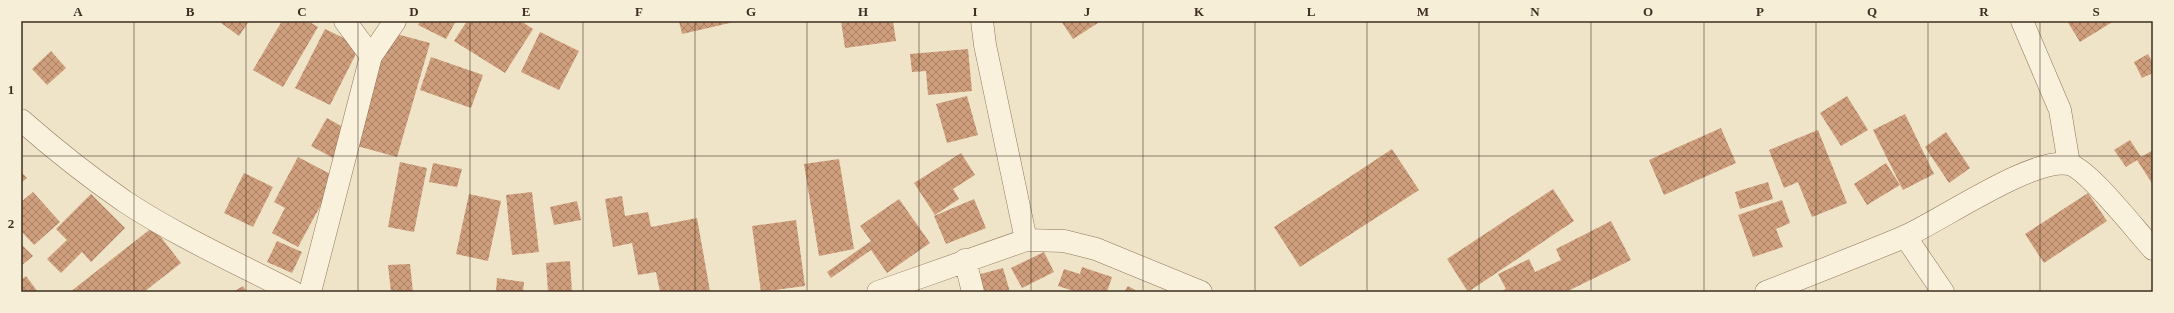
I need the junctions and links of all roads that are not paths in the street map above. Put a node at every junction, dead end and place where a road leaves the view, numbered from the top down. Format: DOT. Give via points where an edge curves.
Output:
graph roads {
  1 [pos="345,21"];
  2 [pos="396,21"];
  3 [pos="982,21"];
  4 [pos="2022,21"];
  5 [pos="371,56"];
  6 [pos="21,120"];
  7 [pos="2069,164"];
  8 [pos="1905,236"];
  9 [pos="1026,240"];
  10 [pos="2153,249"];
  11 [pos="965,260"];
  12 [pos="293,292"];
  13 [pos="310,292"];
  14 [pos="878,292"];
  15 [pos="973,292"];
  16 [pos="1201,292"];
  17 [pos="1766,292"];
  18 [pos="1943,292"];
  1 -- 5 [label="street"];
  2 -- 5 [label="street"];
  3 -- 9 [label="street"];
  4 -- 7 [label="street" via="2060,110"];
  5 -- 13 [label="street"];
  6 -- 12 [label="street" via="60,154 125,202 193,241"];
  7 -- 8 [label="street" via="2048,165 2024,173"];
  7 -- 10 [label="street" via="2094,182"];
  8 -- 17 [label="street"];
  8 -- 18 [label="street"];
  9 -- 11 [label="street"];
  9 -- 16 [label="street" via="1064,241 1096,249"];
  11 -- 14 [label="street"];
  11 -- 15 [label="street"];
}
